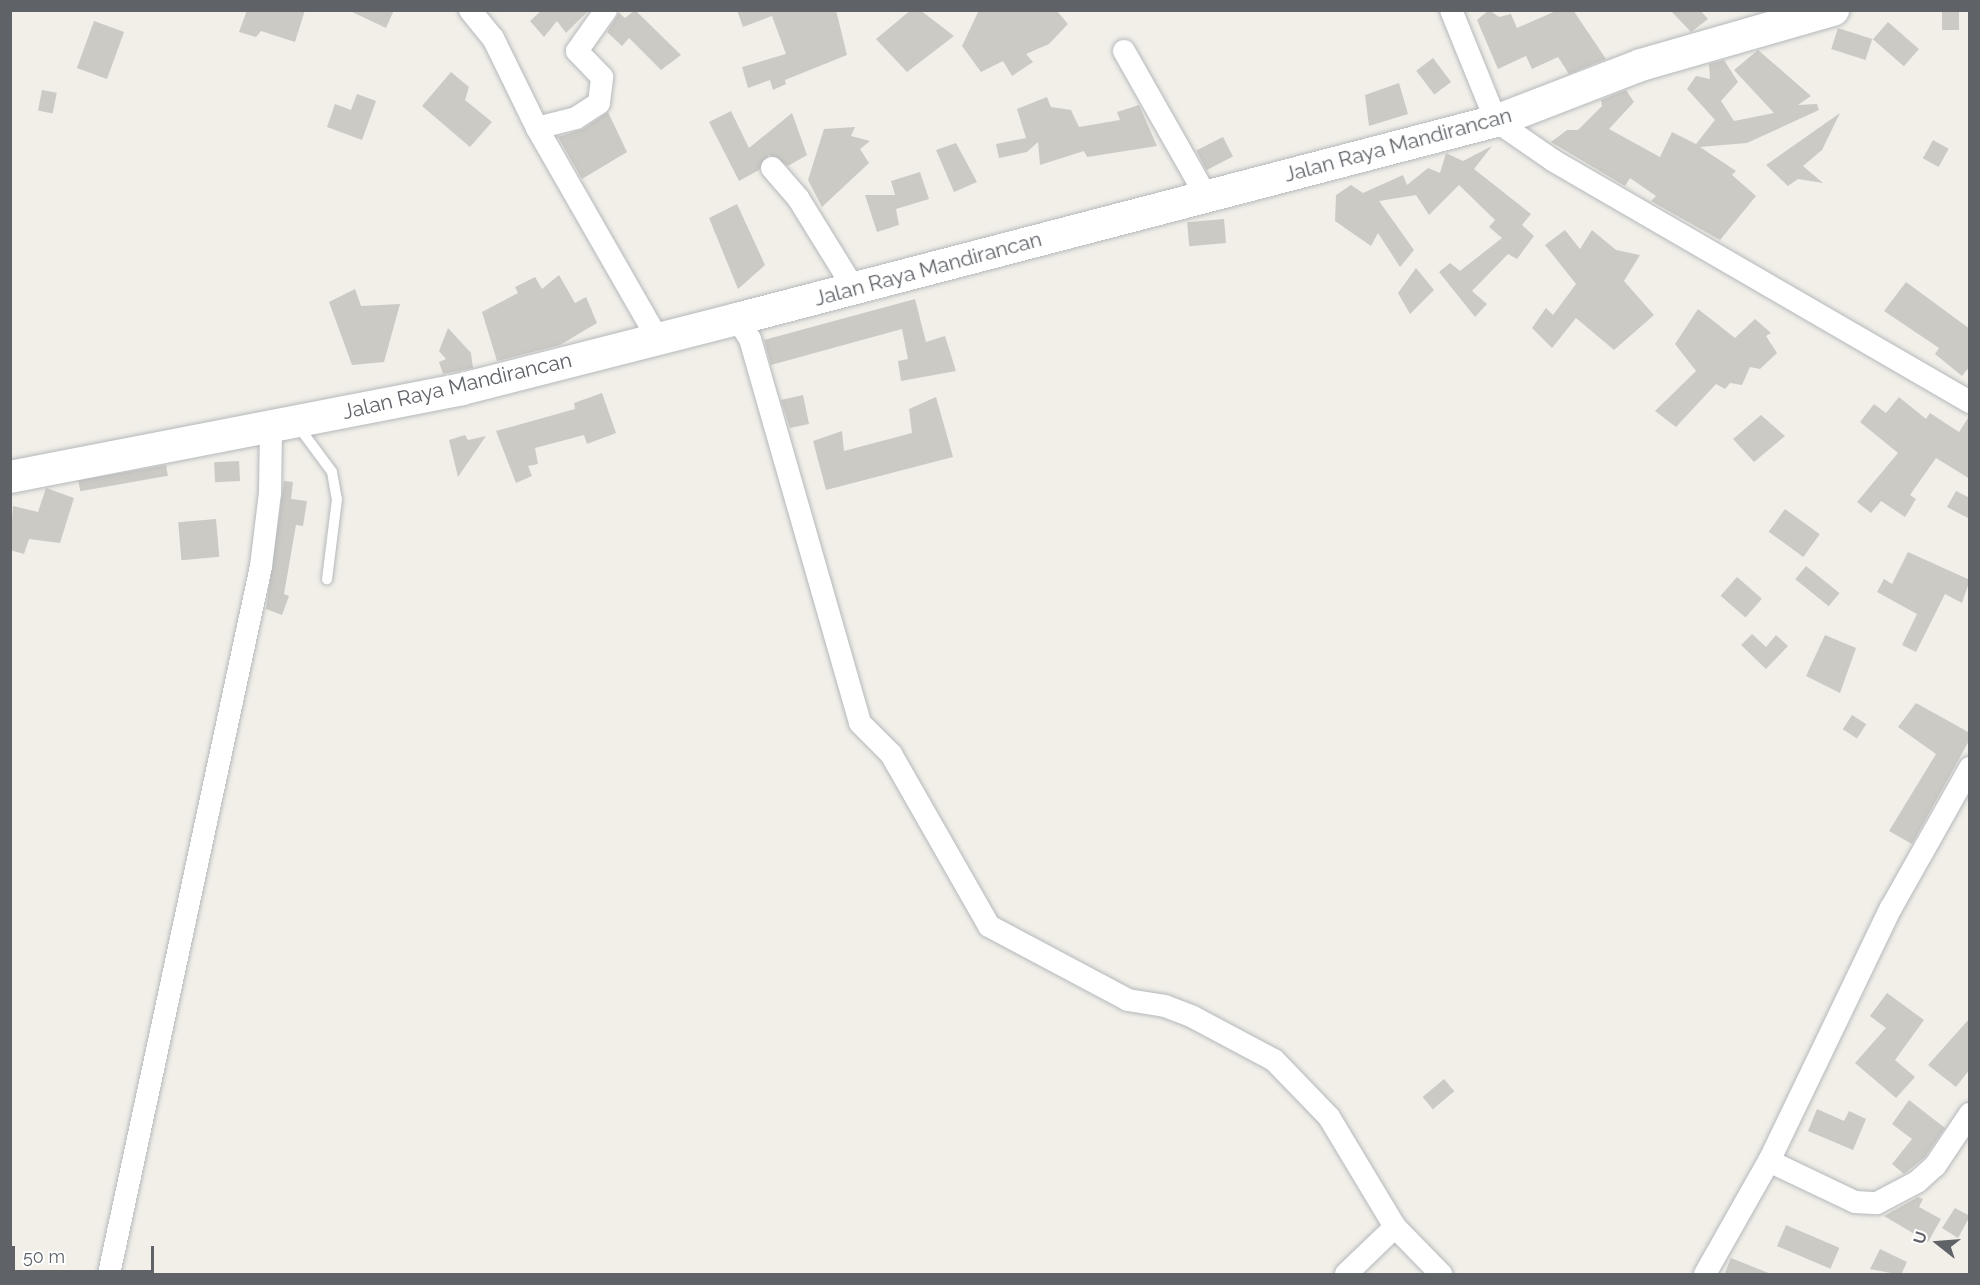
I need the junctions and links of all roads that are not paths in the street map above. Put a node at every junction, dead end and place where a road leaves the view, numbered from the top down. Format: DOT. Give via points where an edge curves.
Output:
graph roads {
  1 [pos="470,10"];
  2 [pos="606,10"];
  3 [pos="1451,10"];
  4 [pos="1833,10"];
  5 [pos="1124,51"];
  6 [pos="1496,121"];
  7 [pos="537,128"];
  8 [pos="772,168"];
  9 [pos="1206,196"];
  10 [pos="853,287"];
  11 [pos="737,319"];
  12 [pos="658,339"];
  13 [pos="1970,402"];
  14 [pos="283,423"];
  15 [pos="10,477"];
  16 [pos="327,579"];
  17 [pos="1970,768"];
  18 [pos="1970,1114"];
  19 [pos="1768,1161"];
  20 [pos="1395,1227"];
  21 [pos="109,1275"];
  22 [pos="1346,1275"];
  23 [pos="1441,1275"];
  24 [pos="1705,1275"];
  1 -- 7 [label="street" via="493,38"];
  2 -- 7 [label="street" via="577,51 602,77 599,103 576,118"];
  3 -- 6 [label="street"];
  4 -- 6 [label="street, Jalan Raya Mandirancan" via="1641,65"];
  5 -- 9 [label="street"];
  6 -- 9 [label="street, Jalan Raya Mandirancan"];
  6 -- 13 [label="street" via="1554,161"];
  7 -- 12 [label="street"];
  8 -- 10 [label="street" via="798,198"];
  9 -- 10 [label="street, Jalan Raya Mandirancan"];
  10 -- 11 [label="street, Jalan Raya Mandirancan"];
  11 -- 12 [label="street, Jalan Raya Mandirancan"];
  11 -- 20 [label="street" via="750,339 860,723 891,754 989,926 1128,1000 1165,1006 1193,1017 1274,1060 1329,1117"];
  12 -- 14 [label="street, Jalan Raya Mandirancan" via="462,389"];
  14 -- 15 [label="street, Jalan Raya Mandirancan"];
  14 -- 16 [label="lane" via="332,472 337,499"];
  14 -- 21 [label="street" via="261,566"];
  17 -- 19 [label="street" via="1891,908"];
  18 -- 19 [label="street" via="1935,1166 1917,1182 1876,1203 1855,1202"];
  19 -- 24 [label="street"];
  20 -- 22 [label="street"];
  20 -- 23 [label="street"];
}
